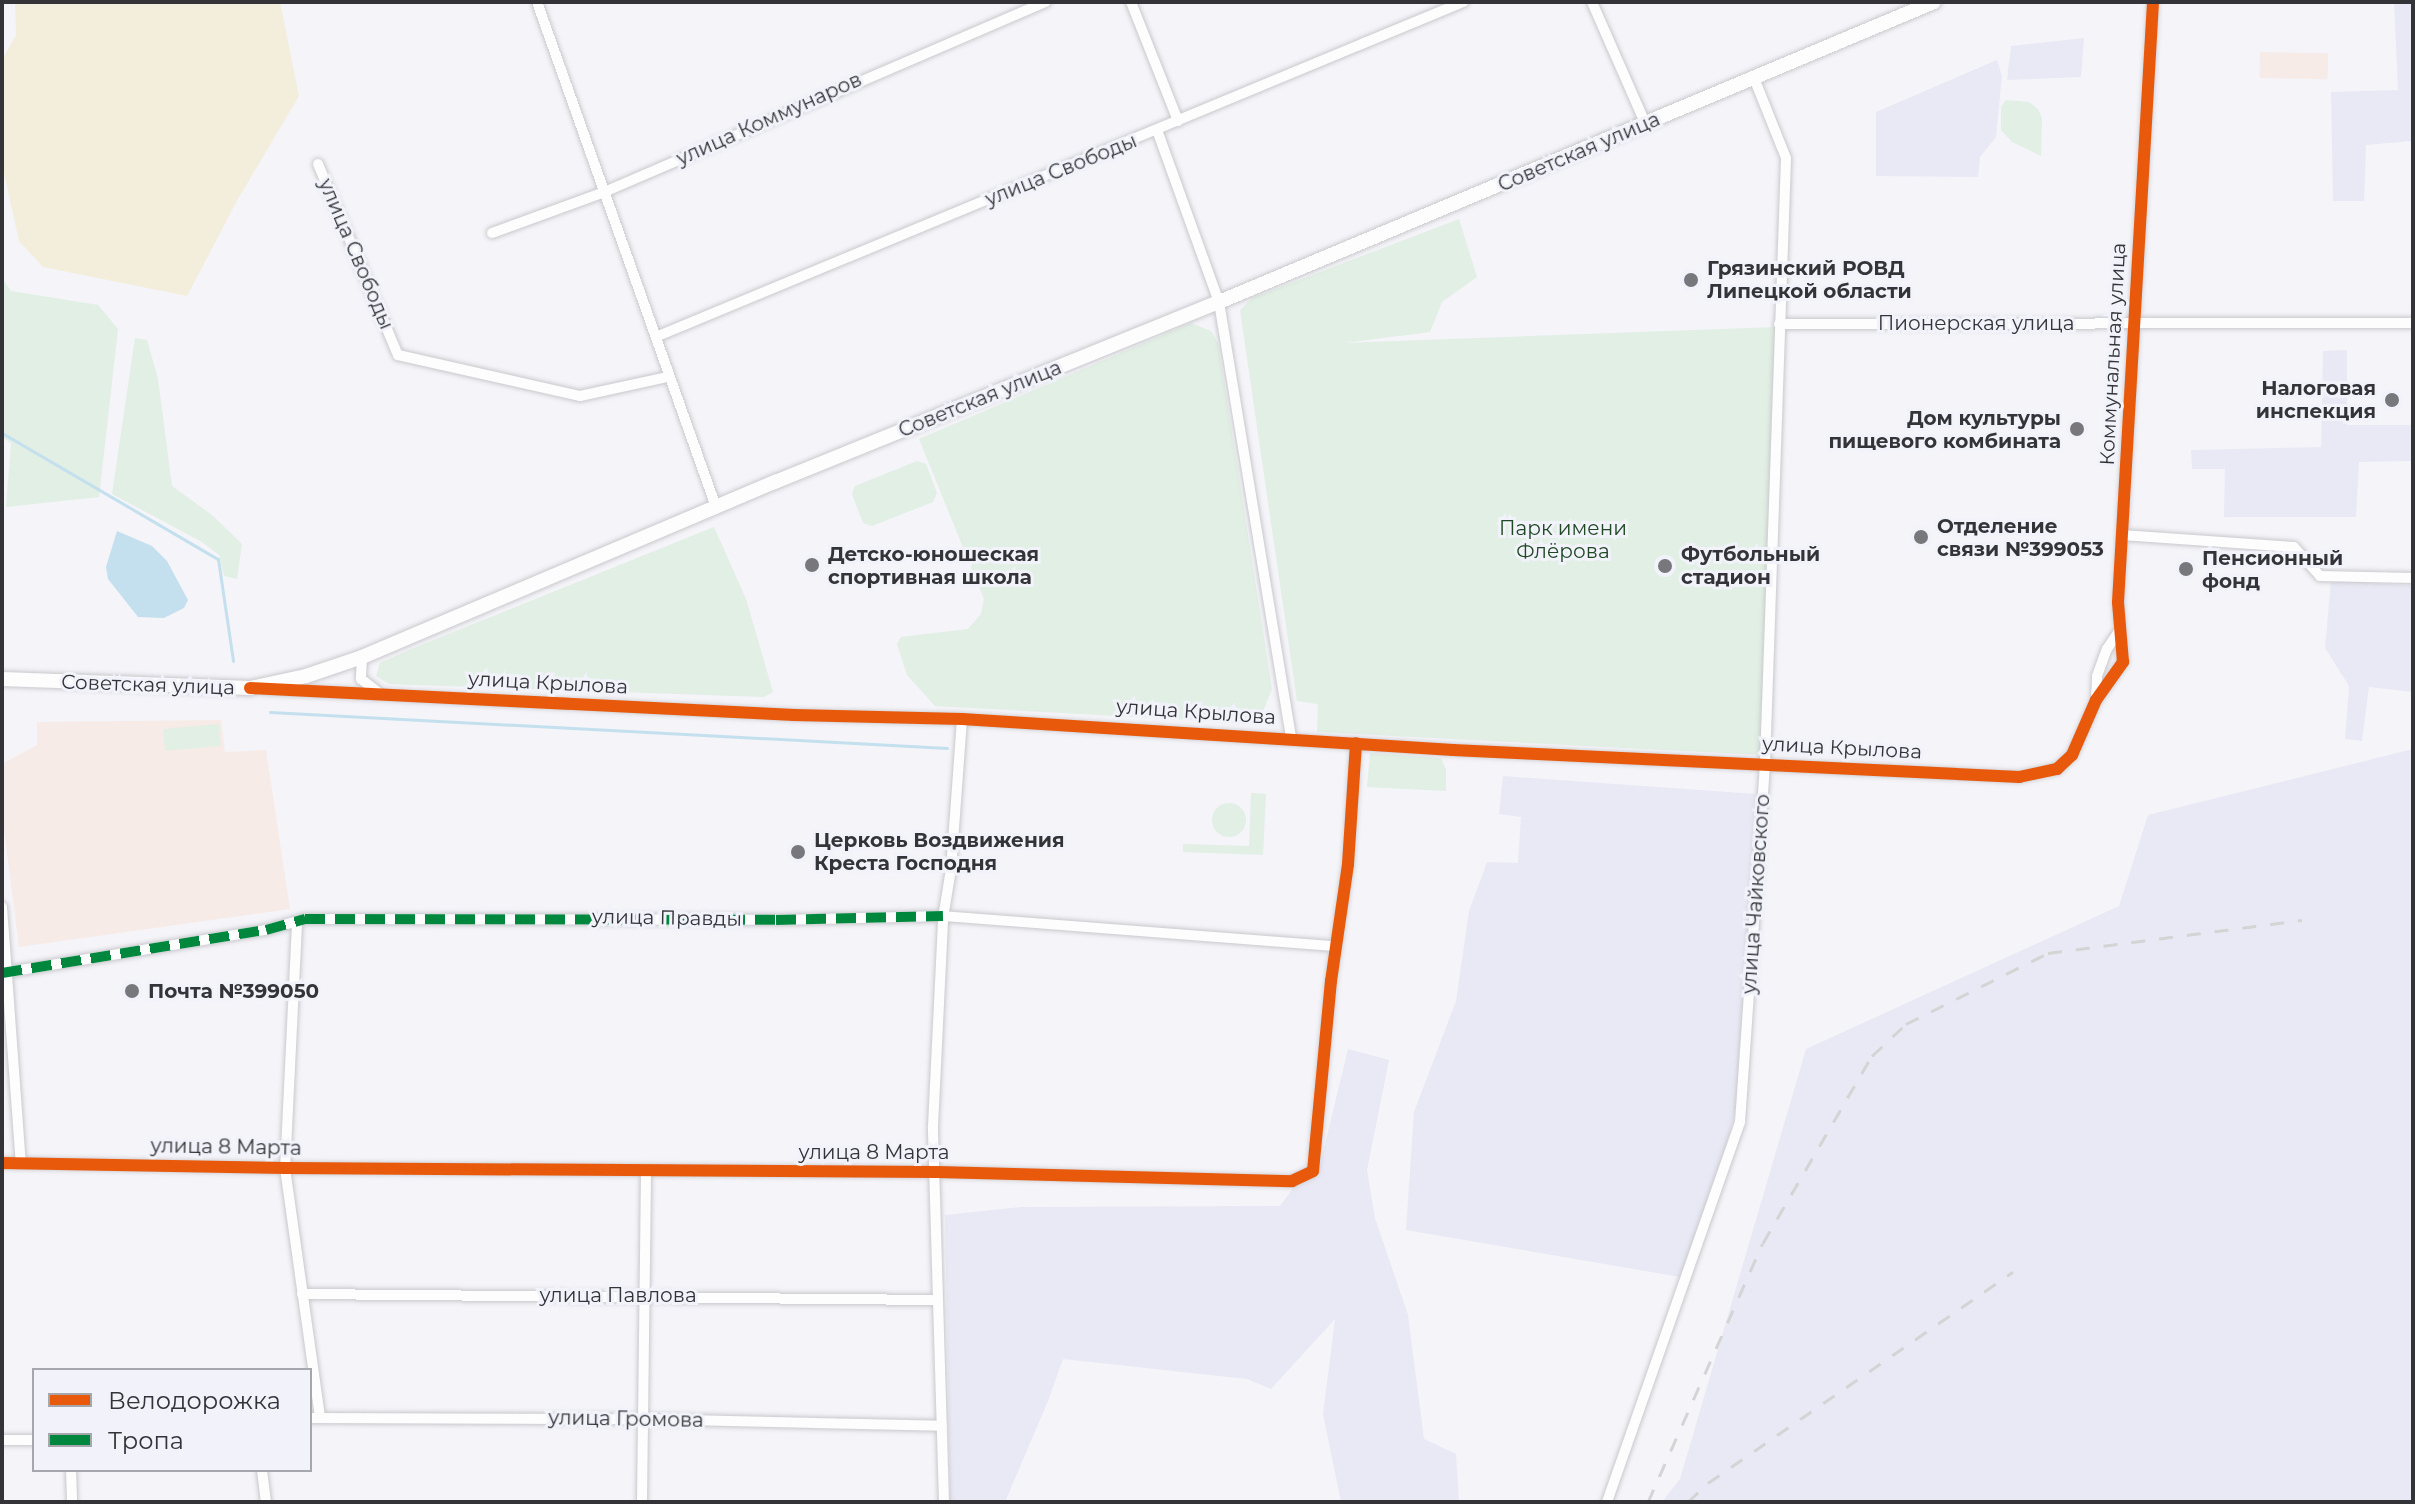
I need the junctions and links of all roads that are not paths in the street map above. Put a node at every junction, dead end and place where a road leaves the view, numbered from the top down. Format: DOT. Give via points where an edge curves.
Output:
graph roads {
  1 [pos="537,2"];
  2 [pos="1046,2"];
  3 [pos="1131,2"];
  4 [pos="1463,2"];
  5 [pos="1592,2"];
  6 [pos="1934,2"];
  7 [pos="2153,2"];
  8 [pos="1754,78"];
  9 [pos="1178,121"];
  10 [pos="1646,125"];
  11 [pos="1157,130"];
  12 [pos="318,164"];
  13 [pos="602,193"];
  14 [pos="492,233"];
  15 [pos="1219,302"];
  16 [pos="2136,322"];
  17 [pos="2413,323"];
  18 [pos="1779,324"];
  19 [pos="658,336"];
  20 [pos="668,377"];
  21 [pos="716,507"];
  22 [pos="2122,535"];
  23 [pos="2413,578"];
  24 [pos="2119,631"];
  25 [pos="362,657"];
  26 [pos="2,679"];
  27 [pos="250,688"];
  28 [pos="381,695"];
  29 [pos="2096,700"];
  30 [pos="962,719"];
  31 [pos="1291,738"];
  32 [pos="1356,743"];
  33 [pos="1765,763"];
  34 [pos="2,907"];
  35 [pos="943,916"];
  36 [pos="297,924"];
  37 [pos="1336,946"];
  38 [pos="5,973"];
  39 [pos="2,1163"];
  40 [pos="21,1163"];
  41 [pos="285,1168"];
  42 [pos="646,1171"];
  43 [pos="933,1172"];
  44 [pos="302,1294"];
  45 [pos="647,1294"];
  46 [pos="935,1300"];
  47 [pos="310,1368"];
  48 [pos="312,1389"];
  49 [pos="315,1418"];
  50 [pos="643,1419"];
  51 [pos="942,1426"];
  52 [pos="2,1440"];
  53 [pos="32,1440"];
  54 [pos="71,1472"];
  55 [pos="262,1472"];
  56 [pos="72,1502"];
  57 [pos="266,1502"];
  58 [pos="642,1502"];
  59 [pos="944,1502"];
  60 [pos="1607,1502"];
  1 -- 13 [label="street"];
  2 -- 13 [label="street, улица Коммунаров"];
  3 -- 9 [label="street"];
  4 -- 9 [label="street, улица Свободы"];
  5 -- 10 [label="street"];
  6 -- 8 [label="main road, Советская улица"];
  7 -- 16 [label="street, Коммунальная улица"];
  8 -- 10 [label="main road, Советская улица"];
  8 -- 18 [label="street, улица Чайковского" via="1786,158"];
  9 -- 11 [label="street, улица Свободы"];
  10 -- 15 [label="main road, Советская улица"];
  11 -- 15 [label="street"];
  11 -- 19 [label="street, улица Свободы"];
  12 -- 20 [label="street, улица Свободы" via="398,355 580,396"];
  13 -- 14 [label="street, улица Коммунаров"];
  13 -- 19 [label="street"];
  15 -- 21 [label="main road, Советская улица"];
  15 -- 31 [label="street"];
  16 -- 17 [label="street, Пионерская улица"];
  16 -- 18 [label="street, Пионерская улица"];
  16 -- 22 [label="street, Коммунальная улица"];
  18 -- 33 [label="street, улица Чайковского"];
  19 -- 20 [label="street"];
  20 -- 21 [label="street"];
  21 -- 25 [label="main road, Советская улица"];
  22 -- 23 [label="street" via="2294,547 2320,576"];
  22 -- 24 [label="street, Коммунальная улица"];
  24 -- 29 [label="street, Коммунальная улица" via="2097,676"];
  24 -- 29 [label="street, Коммунальная улица" via="2123,662"];
  25 -- 27 [label="main road, Советская улица"];
  25 -- 28 [label="street" via="361,679"];
  26 -- 27 [label="main road, Советская улица"];
  27 -- 28 [label="street, улица Крылова"];
  28 -- 30 [label="street, улица Крылова"];
  29 -- 33 [label="street, улица Крылова" via="2072,755 2057,769 2019,777"];
  30 -- 31 [label="street, улица Крылова"];
  30 -- 35 [label="street"];
  31 -- 32 [label="street, улица Крылова"];
  32 -- 33 [label="street, улица Крылова"];
  32 -- 37 [label="street, улица 8 Марта"];
  33 -- 60 [label="street, улица Чайковского" via="1740,1122"];
  34 -- 38 [label="street"];
  35 -- 36 [label="street, улица Правды" via="305,919"];
  35 -- 37 [label="street, улица Правды"];
  35 -- 43 [label="street"];
  36 -- 38 [label="street, улица Правды"];
  36 -- 41 [label="street"];
  37 -- 43 [label="street, улица 8 Марта" via="1313,1171 1304,1177 1276,1181"];
  38 -- 40 [label="street"];
  39 -- 40 [label="street, улица 8 Марта"];
  40 -- 41 [label="street, улица 8 Марта"];
  41 -- 42 [label="street, улица 8 Марта"];
  41 -- 44 [label="street"];
  42 -- 43 [label="street, улица 8 Марта"];
  42 -- 45 [label="street"];
  43 -- 46 [label="street"];
  44 -- 45 [label="street, улица Павлова"];
  44 -- 47 [label="street"];
  45 -- 46 [label="street, улица Павлова"];
  45 -- 50 [label="street"];
  46 -- 51 [label="street"];
  48 -- 49 [label="street"];
  49 -- 50 [label="street, улица Громова"];
  50 -- 51 [label="street, улица Громова"];
  50 -- 58 [label="street"];
  51 -- 59 [label="street"];
  52 -- 53 [label="street"];
  54 -- 56 [label="street"];
  55 -- 57 [label="street"];
}
